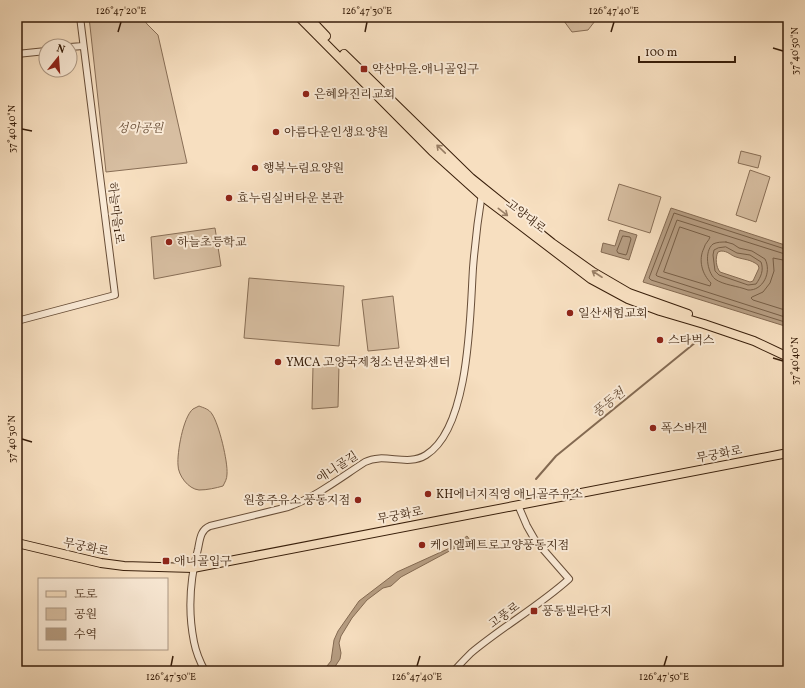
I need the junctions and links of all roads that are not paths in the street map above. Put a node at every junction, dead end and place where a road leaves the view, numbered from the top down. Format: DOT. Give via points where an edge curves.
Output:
graph roads {
  1 [pos="80,17"];
  2 [pos="299,17"];
  3 [pos="308,17"];
  4 [pos="78,46"];
  5 [pos="83,46"];
  6 [pos="38,51"];
  7 [pos="17,54"];
  8 [pos="483,188"];
  9 [pos="482,196"];
  10 [pos="17,321"];
  11 [pos="788,351"];
  12 [pos="788,357"];
  13 [pos="788,453"];
  14 [pos="518,505"];
  15 [pos="17,543"];
  16 [pos="193,568"];
  17 [pos="205,671"];
  18 [pos="454,671"];
  1 -- 5 [label="street"];
  2 -- 9 [label="main road, 고양대로" via="427,146"];
  8 -- 3 [label="main road, 고양대로, one-way" via="402,112"];
  4 -- 5 [label="street"];
  5 -- 10 [label="street, 하늘마을1로" via="115,295"];
  6 -- 7 [label="street"];
  8 -- 9 [label="street, 애니골길"];
  11 -- 8 [label="main road, 고양대로, one-way" via="746,332 629,293 593,272"];
  9 -- 12 [label="main road, 고양대로, one-way" via="591,279 628,299 754,341"];
  9 -- 16 [label="street, 애니골길" via="466,358 460,393 449,427 436,446 426,455 412,460 370,459 298,504 207,527 201,534"];
  13 -- 14 [label="main road, 무궁화로"];
  14 -- 16 [label="main road, 무궁화로"];
  14 -- 18 [label="street, 고풍로" via="535,540 570,579 470,654"];
  15 -- 16 [label="main road, 무궁화로" via="101,563"];
  16 -- 17 [label="street, 애니골길" via="190,610 194,642"];
}
